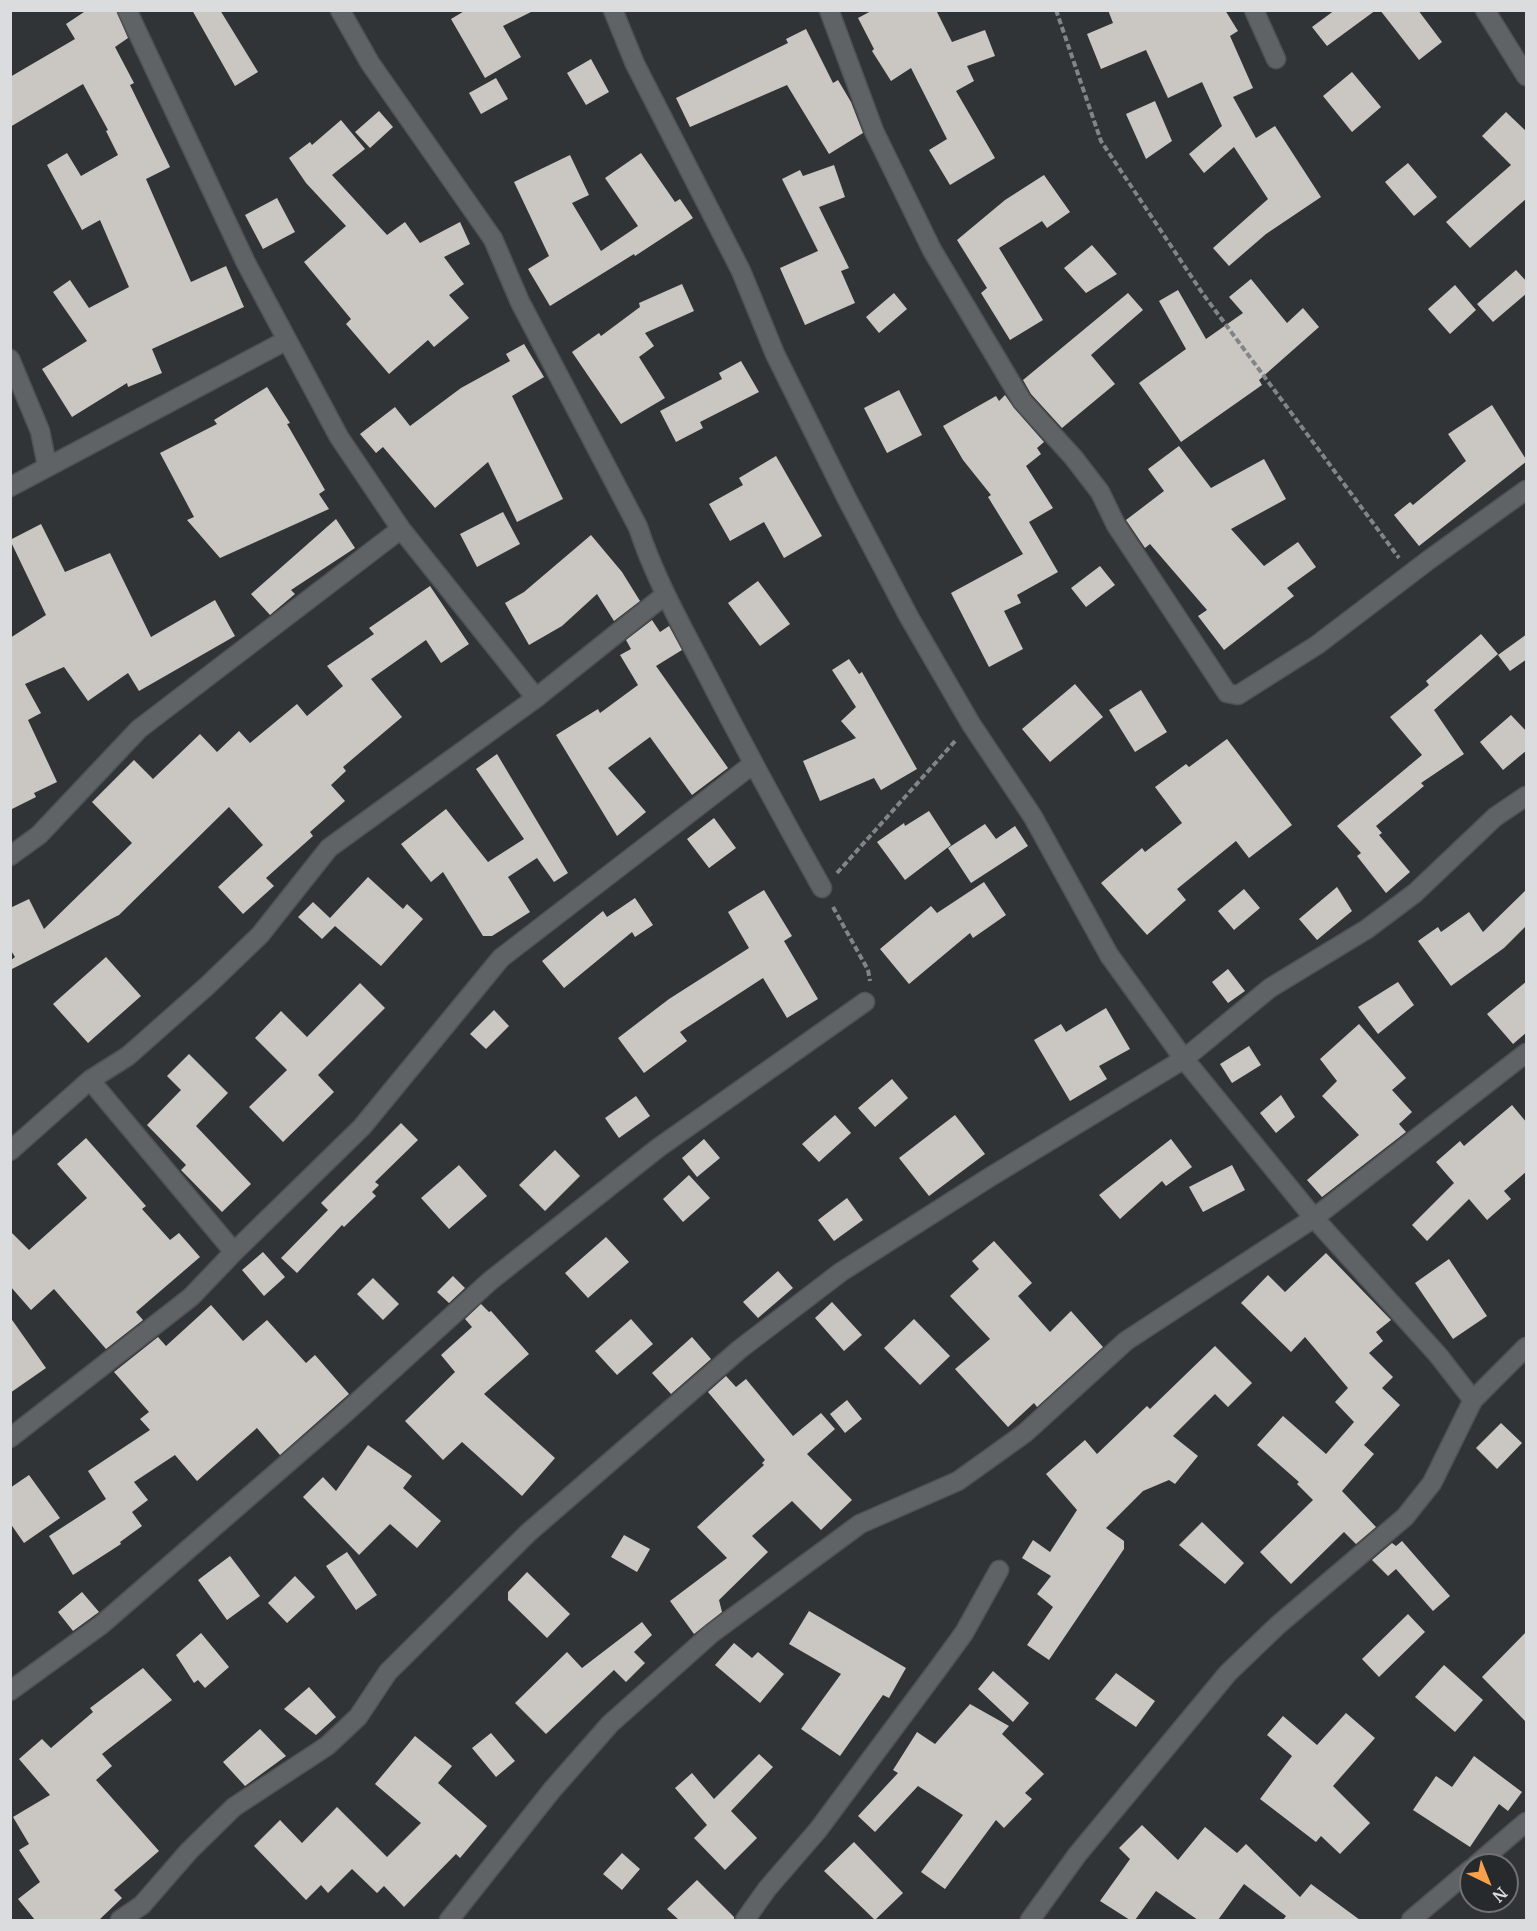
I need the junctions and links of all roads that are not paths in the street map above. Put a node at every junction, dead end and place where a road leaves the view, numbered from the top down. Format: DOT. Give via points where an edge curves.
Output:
graph roads {
  1 [pos="127,10"];
  2 [pos="340,10"];
  3 [pos="613,10"];
  4 [pos="829,10"];
  5 [pos="1254,10"];
  6 [pos="1485,10"];
  7 [pos="1276,59"];
  8 [pos="1527,76"];
  9 [pos="287,340"];
  10 [pos="10,359"];
  11 [pos="47,465"];
  12 [pos="10,487"];
  13 [pos="1527,490"];
  14 [pos="401,529"];
  15 [pos="665,594"];
  16 [pos="536,698"];
  17 [pos="753,764"];
  18 [pos="1527,796"];
  19 [pos="10,856"];
  20 [pos="822,888"];
  21 [pos="864,1002"];
  22 [pos="1527,1053"];
  23 [pos="1184,1059"];
  24 [pos="90,1080"];
  25 [pos="10,1151"];
  26 [pos="1314,1218"];
  27 [pos="234,1252"];
  28 [pos="1527,1347"];
  29 [pos="1473,1400"];
  30 [pos="10,1438"];
  31 [pos="999,1570"];
  32 [pos="10,1691"];
  33 [pos="1527,1822"];
  34 [pos="1490,1853"];
  35 [pos="1459,1879"];
  36 [pos="120,1920"];
  37 [pos="449,1920"];
  38 [pos="745,1920"];
  39 [pos="1029,1920"];
  40 [pos="1411,1920"];
  1 -- 9 [label="street" via="246,263"];
  2 -- 15 [label="street" via="370,63 493,240 520,302 638,527"];
  3 -- 23 [label="street" via="635,64 741,271 775,354 909,617 971,724 1033,817 1109,955"];
  4 -- 13 [label="street" via="874,131 932,250 1022,401 1100,492 1116,525 1227,693 1238,696 1317,645"];
  5 -- 7 [label="street"];
  6 -- 8 [label="street"];
  9 -- 11 [label="street"];
  9 -- 14 [label="street" via="339,437"];
  10 -- 11 [label="street" via="40,430"];
  11 -- 12 [label="street"];
  14 -- 16 [label="street"];
  14 -- 19 [label="street" via="139,729 39,835"];
  15 -- 16 [label="street"];
  15 -- 17 [label="street"];
  16 -- 24 [label="street" via="329,848 260,935 128,1056"];
  17 -- 20 [label="street"];
  17 -- 27 [label="street" via="501,958 362,1126"];
  18 -- 23 [label="street" via="1495,817 1415,893 1367,929 1285,978"];
  21 -- 32 [label="street" via="658,1148 490,1281 101,1625"];
  22 -- 26 [label="street"];
  23 -- 26 [label="street"];
  23 -- 36 [label="street" via="841,1272 740,1349 528,1533 388,1672 358,1717 327,1746 234,1807 142,1905"];
  24 -- 25 [label="street"];
  24 -- 27 [label="street"];
  26 -- 29 [label="street" via="1438,1355"];
  26 -- 37 [label="street" via="1126,1341 1025,1433 958,1481 860,1524 712,1633 610,1724"];
  27 -- 30 [label="street" via="191,1297"];
  28 -- 29 [label="street"];
  29 -- 39 [label="street" via="1432,1483 1405,1517 1278,1625 1228,1674 1077,1854"];
  31 -- 38 [label="street" via="964,1633 818,1830"];
  33 -- 34 [label="street"];
  35 -- 40 [label="street"];
}
